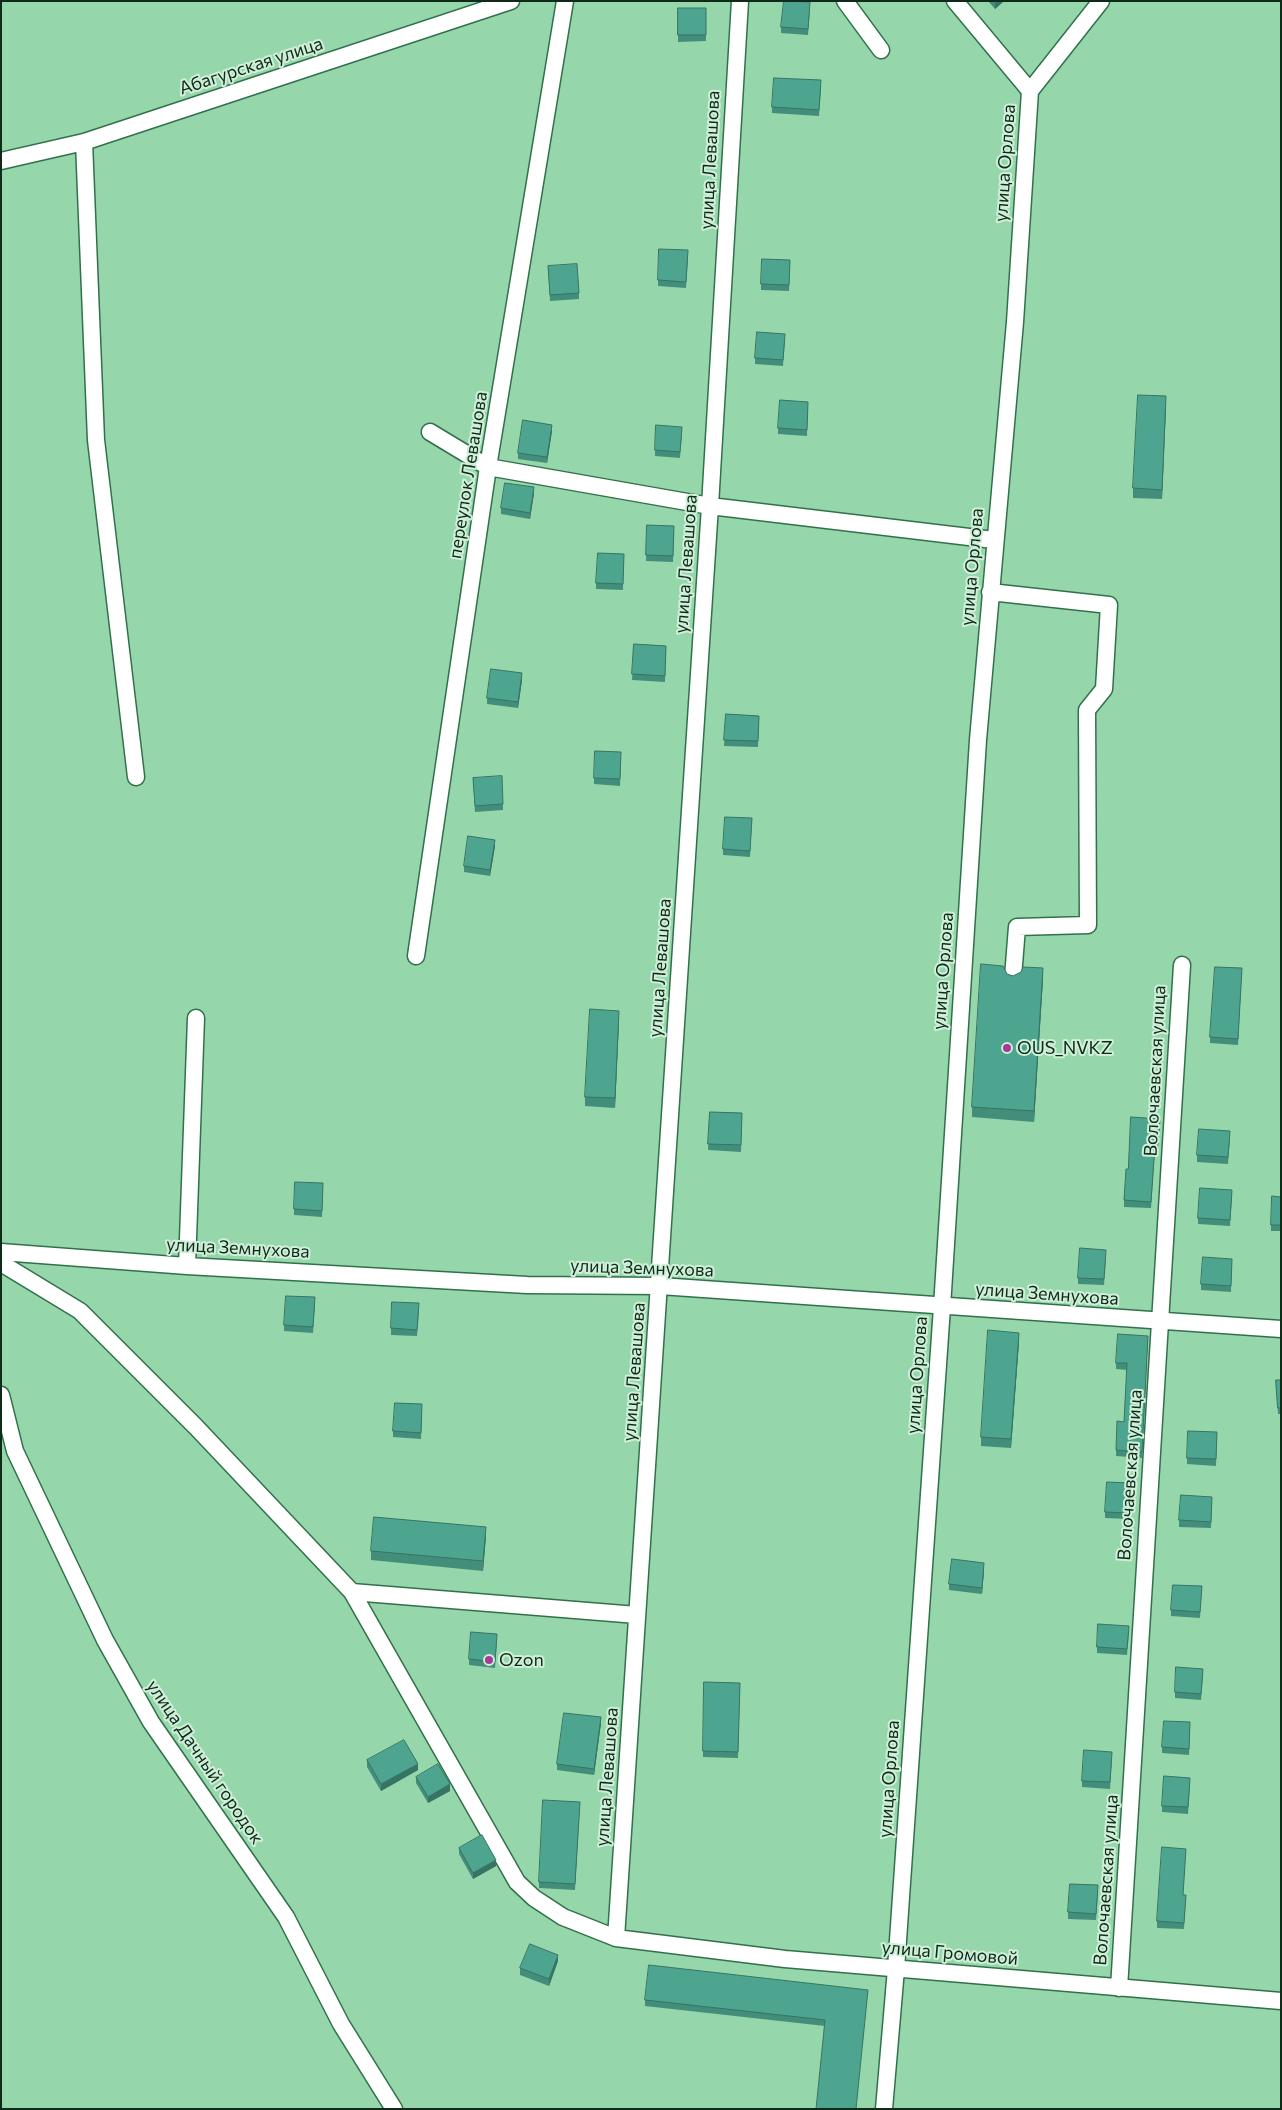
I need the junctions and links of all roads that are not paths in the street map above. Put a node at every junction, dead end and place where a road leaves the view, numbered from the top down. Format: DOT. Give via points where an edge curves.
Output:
graph roads {
  1 [pos="511,1"];
  2 [pos="565,1"];
  3 [pos="740,1"];
  4 [pos="846,1"];
  5 [pos="955,1"];
  6 [pos="1101,1"];
  7 [pos="881,50"];
  8 [pos="1030,90"];
  9 [pos="84,142"];
  10 [pos="1,161"];
  11 [pos="430,432"];
  12 [pos="488,468"];
  13 [pos="710,506"];
  14 [pos="994,540"];
  15 [pos="990,592"];
  16 [pos="136,777"];
  17 [pos="416,956"];
  18 [pos="1182,965"];
  19 [pos="1013,977"];
  20 [pos="196,1018"];
  21 [pos="1,1252"];
  22 [pos="1,1263"];
  23 [pos="187,1266"];
  24 [pos="660,1286"];
  25 [pos="942,1307"];
  26 [pos="1160,1321"];
  27 [pos="1281,1329"];
  28 [pos="1,1395"];
  29 [pos="352,1592"];
  30 [pos="637,1615"];
  31 [pos="616,1938"];
  32 [pos="896,1968"];
  33 [pos="1119,1988"];
  34 [pos="1281,2001"];
  35 [pos="394,2109"];
  36 [pos="884,2109"];
  1 -- 9 [label="street, Абагурская улица"];
  2 -- 12 [label="street, переулок Левашова"];
  3 -- 13 [label="street, улица Левашова"];
  4 -- 7 [label="street"];
  5 -- 8 [label="street"];
  6 -- 8 [label="street, улица Орлова"];
  8 -- 14 [label="street, улица Орлова" via="1015,322"];
  9 -- 10 [label="street, Абагурская улица"];
  9 -- 16 [label="street" via="96,440"];
  11 -- 12 [label="street"];
  12 -- 13 [label="street"];
  12 -- 17 [label="street, переулок Левашова"];
  13 -- 14 [label="street"];
  13 -- 24 [label="street, улица Левашова"];
  14 -- 15 [label="street, улица Орлова"];
  15 -- 19 [label="street" via="1110,605 1104,689 1087,710 1088,925 1017,926"];
  15 -- 25 [label="street, улица Орлова"];
  18 -- 26 [label="street, Волочаевская улица"];
  20 -- 23 [label="street"];
  21 -- 23 [label="street, улица Земнухова"];
  22 -- 29 [label="street, улица Громовой" via="80,1311 203,1433"];
  23 -- 24 [label="street, улица Земнухова" via="527,1285"];
  24 -- 25 [label="street, улица Земнухова"];
  24 -- 30 [label="street, улица Левашова"];
  25 -- 26 [label="street, улица Земнухова"];
  25 -- 32 [label="street, улица Орлова"];
  26 -- 27 [label="street, улица Земнухова"];
  26 -- 33 [label="street, Волочаевская улица"];
  28 -- 35 [label="street, улица Дачный городок" via="15,1451 105,1640 151,1722 286,1917 341,2024"];
  29 -- 30 [label="street"];
  29 -- 31 [label="street, улица Громовой" via="517,1882 563,1917"];
  30 -- 31 [label="street, улица Левашова"];
  31 -- 32 [label="street, улица Громовой" via="785,1959"];
  32 -- 33 [label="street, улица Громовой"];
  32 -- 36 [label="street, улица Орлова"];
  33 -- 34 [label="street, улица Громовой"];
}
